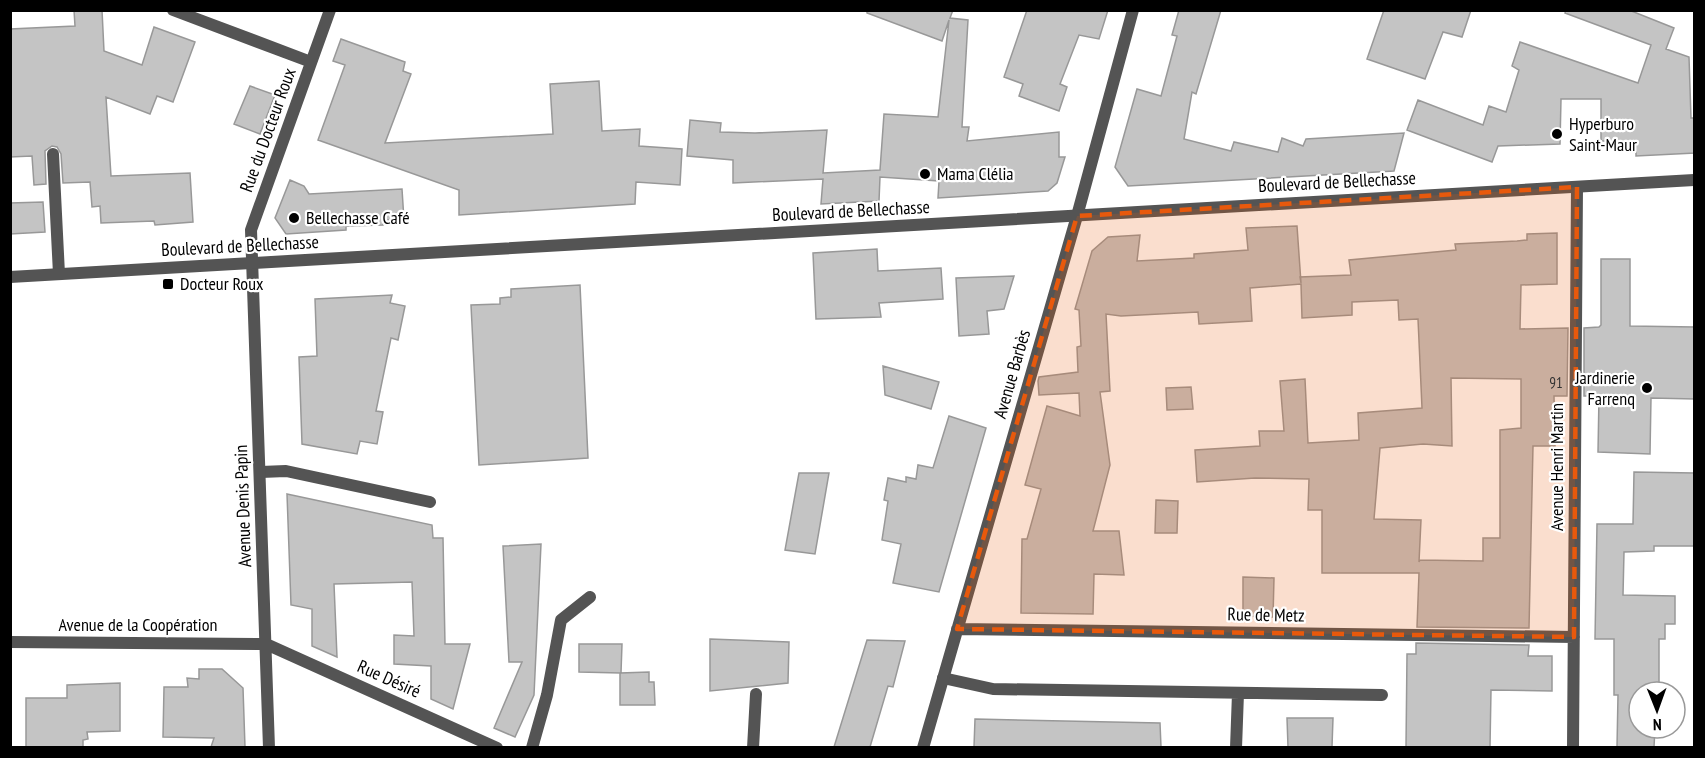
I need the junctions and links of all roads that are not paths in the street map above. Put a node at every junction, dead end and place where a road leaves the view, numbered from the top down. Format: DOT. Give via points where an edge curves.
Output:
graph roads {
  1 [pos="172,10"];
  2 [pos="330,10"];
  3 [pos="1133,10"];
  4 [pos="311,62"];
  5 [pos="53,154"];
  6 [pos="1695,180"];
  7 [pos="1577,187"];
  8 [pos="1077,216"];
  9 [pos="251,263"];
  10 [pos="59,274"];
  11 [pos="10,277"];
  12 [pos="261,472"];
  13 [pos="430,502"];
  14 [pos="590,597"];
  15 [pos="957,628"];
  16 [pos="1574,637"];
  17 [pos="10,642"];
  18 [pos="266,644"];
  19 [pos="943,678"];
  20 [pos="1238,693"];
  21 [pos="756,694"];
  22 [pos="1382,695"];
  23 [pos="269,747"];
  24 [pos="497,747"];
  25 [pos="532,747"];
  26 [pos="753,747"];
  27 [pos="923,747"];
  28 [pos="1236,747"];
  29 [pos="1573,747"];
  1 -- 4 [label="street"];
  2 -- 4 [label="street, Rue du Docteur Roux"];
  3 -- 8 [label="street, Avenue Barbès"];
  4 -- 9 [label="street, Rue du Docteur Roux" via="250,230"];
  5 -- 10 [label="street"];
  6 -- 7 [label="street, Boulevard de Bellechasse"];
  7 -- 8 [label="street, Boulevard de Bellechasse"];
  7 -- 16 [label="street, Avenue Henri Martin"];
  8 -- 9 [label="street, Boulevard de Bellechasse"];
  8 -- 15 [label="street, Avenue Barbès"];
  9 -- 10 [label="street, Boulevard de Bellechasse"];
  9 -- 12 [label="street, Avenue Denis Papin"];
  10 -- 11 [label="street, Boulevard de Bellechasse"];
  12 -- 13 [label="street" via="286,471"];
  12 -- 18 [label="street, Avenue Denis Papin"];
  14 -- 25 [label="street" via="561,620 547,695"];
  15 -- 16 [label="street, Rue de Metz"];
  15 -- 19 [label="street, Avenue Barbès"];
  16 -- 29 [label="street, Avenue Henri Martin"];
  17 -- 18 [label="street, Avenue de la Coopération"];
  18 -- 23 [label="street, Avenue Denis Papin"];
  18 -- 24 [label="street, Rue Désiré"];
  19 -- 20 [label="street" via="993,689"];
  19 -- 27 [label="street, Avenue Barbès"];
  20 -- 22 [label="street"];
  20 -- 28 [label="street"];
  21 -- 26 [label="street"];
}
